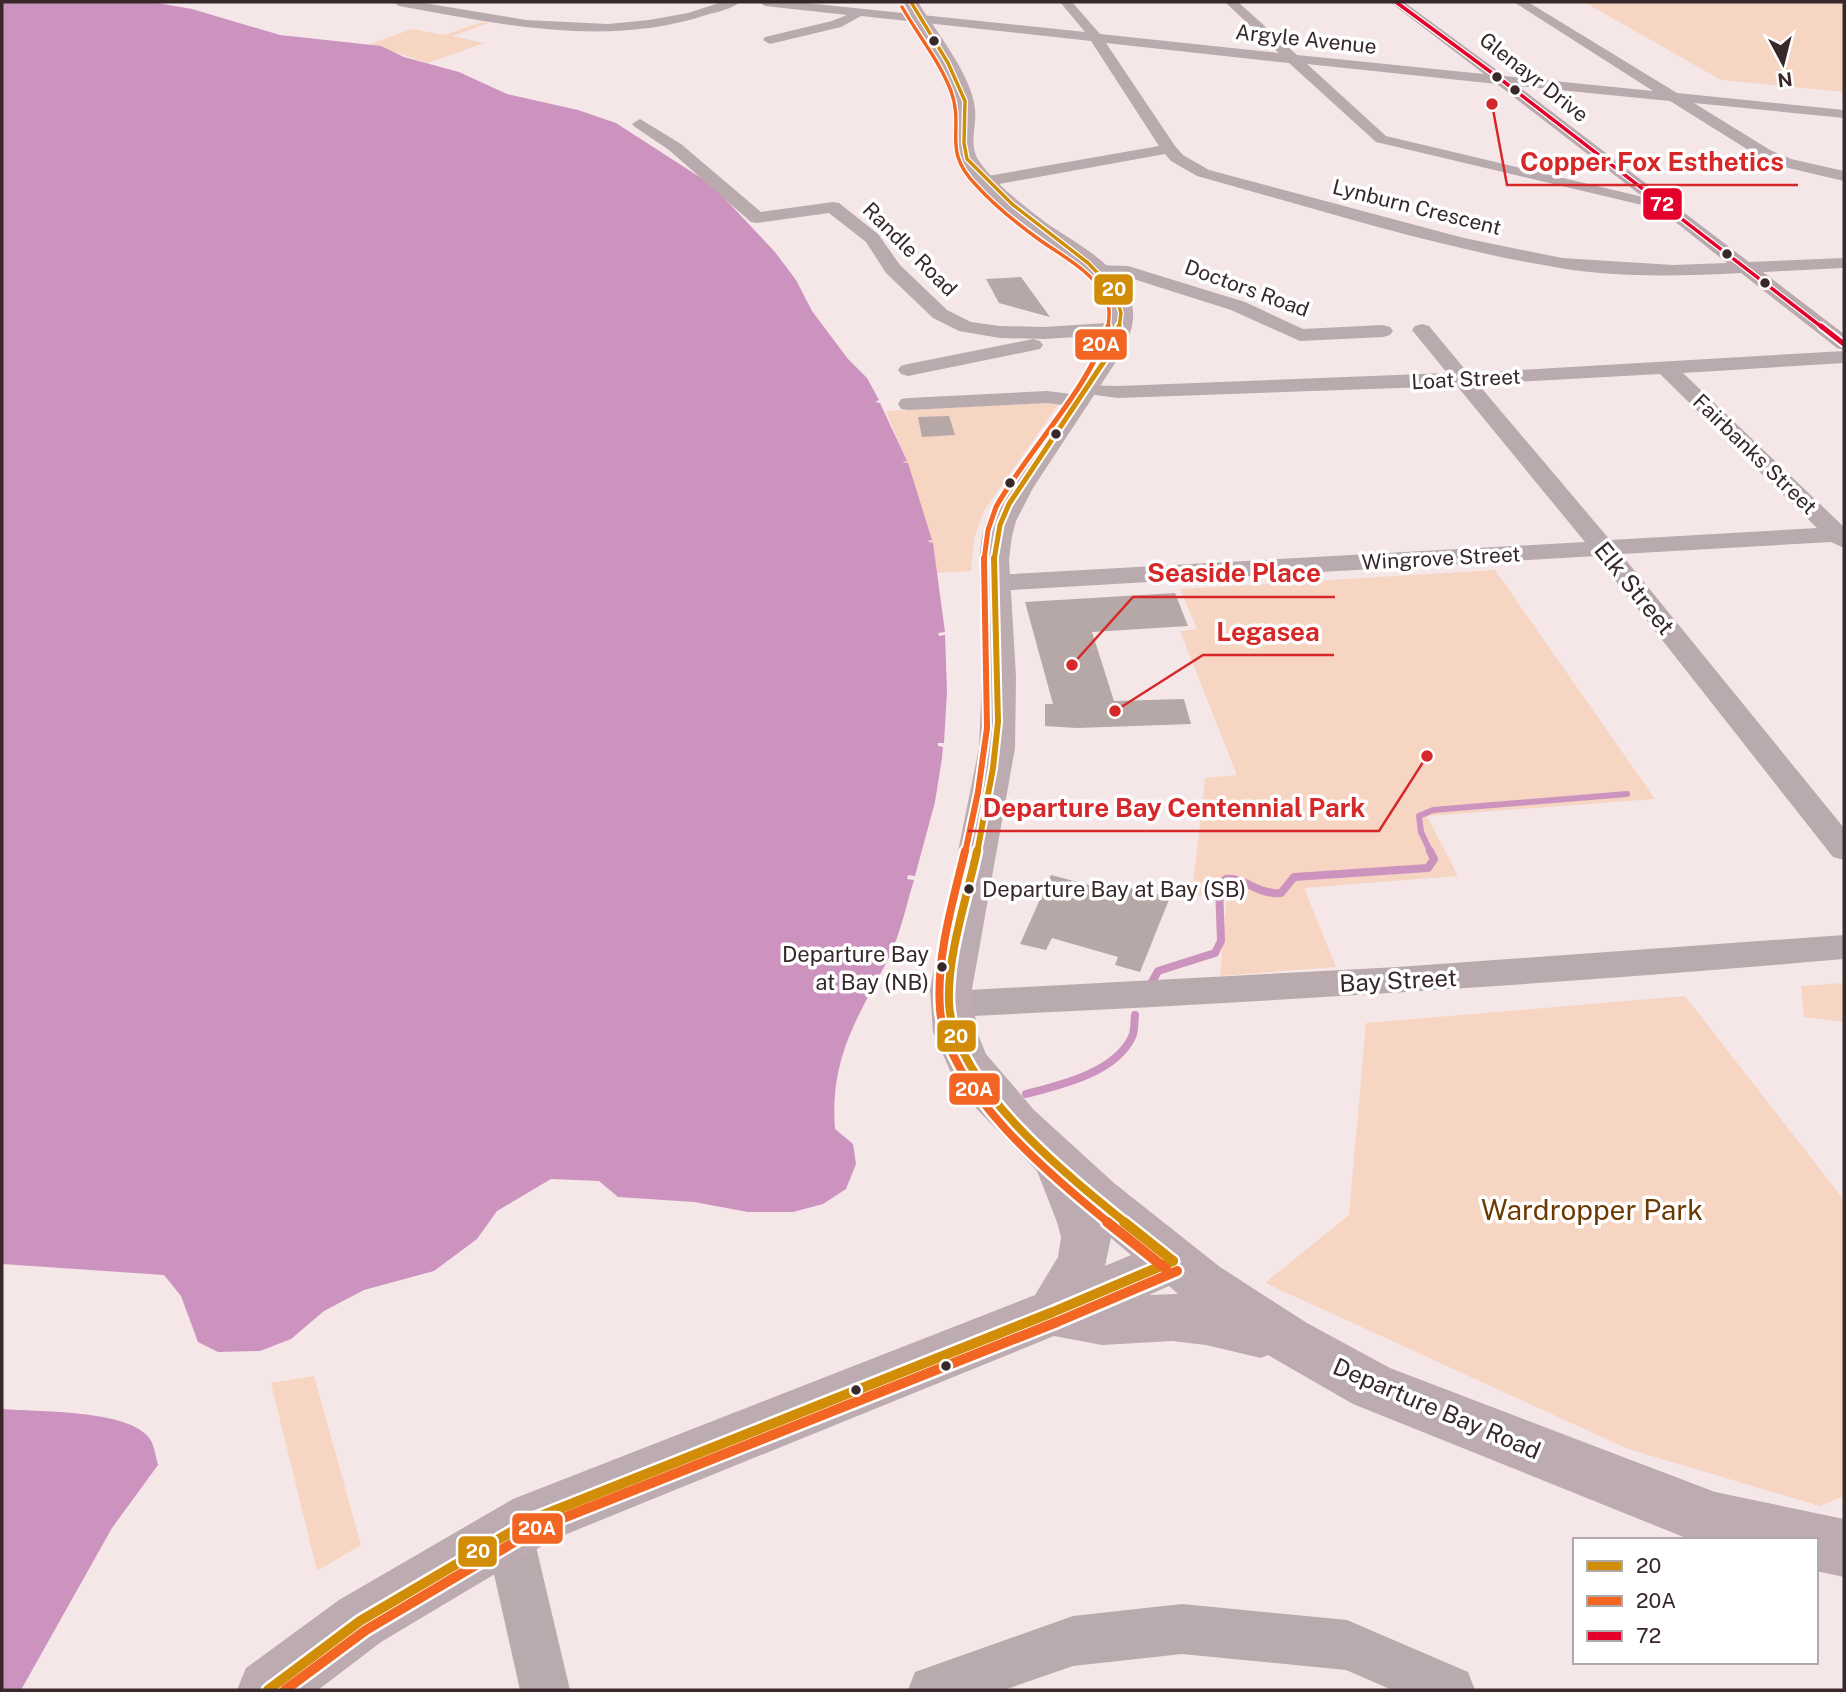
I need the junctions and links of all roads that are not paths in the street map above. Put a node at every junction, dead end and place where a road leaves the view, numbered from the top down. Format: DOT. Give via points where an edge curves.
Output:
graph roads {
  1 [pos="399,2"];
  2 [pos="734,2"];
  3 [pos="765,2"];
  4 [pos="1066,2"];
  5 [pos="1231,2"];
  6 [pos="1396,2"];
  7 [pos="1520,2"];
  8 [pos="507,7"];
  9 [pos="916,10"];
  10 [pos="863,12"];
  11 [pos="484,17"];
  12 [pos="626,28"];
  13 [pos="1096,38"];
  14 [pos="770,40"];
  15 [pos="637,43"];
  16 [pos="1294,59"];
  17 [pos="1503,81"];
  18 [pos="1672,95"];
  19 [pos="1844,114"];
  20 [pos="640,124"];
  21 [pos="1169,149"];
  22 [pos="1844,176"];
  23 [pos="988,181"];
  24 [pos="1665,208"];
  25 [pos="1844,263"];
  26 [pos="1744,267"];
  27 [pos="1098,271"];
  28 [pos="1122,327"];
  29 [pos="1422,330"];
  30 [pos="1383,331"];
  31 [pos="1844,344"];
  32 [pos="986,354"];
  33 [pos="1844,357"];
  34 [pos="1665,367"];
  35 [pos="908,370"];
  36 [pos="1465,379"];
  37 [pos="1083,395"];
  38 [pos="999,399"];
  39 [pos="909,404"];
  40 [pos="1842,537"];
  41 [pos="1604,549"];
  42 [pos="995,583"];
  43 [pos="1844,849"];
  44 [pos="1844,947"];
  45 [pos="950,1004"];
  46 [pos="1057,1161"];
  47 [pos="1173,1261"];
  48 [pos="1053,1312"];
  49 [pos="1289,1340"];
  50 [pos="509,1534"];
  51 [pos="1795,1538"];
  52 [pos="1818,1542"];
  53 [pos="1844,1548"];
  54 [pos="268,1690"];
  55 [pos="545,1690"];
  56 [pos="933,1690"];
  57 [pos="1450,1690"];
  1 -- 11 [label="street"];
  2 -- 12 [label="street" via="688,19"];
  3 -- 10 [label="street, Argyle Avenue"];
  4 -- 13 [label="street, Lynburn Crescent"];
  5 -- 16 [label="street"];
  6 -- 17 [label="street, Glenayr Drive"];
  7 -- 18 [label="street"];
  8 -- 11 [label="street"];
  9 -- 10 [label="street, Argyle Avenue"];
  9 -- 13 [label="street, Argyle Avenue"];
  9 -- 23 [label="main road" via="966,103 962,145 970,164"];
  10 -- 14 [label="street" via="836,24"];
  11 -- 12 [label="street" via="568,29"];
  12 -- 15 [label="street"];
  13 -- 16 [label="street, Argyle Avenue"];
  13 -- 21 [label="street, Lynburn Crescent"];
  16 -- 17 [label="street, Argyle Avenue"];
  16 -- 24 [label="street" via="1381,139"];
  17 -- 18 [label="street, Argyle Avenue"];
  17 -- 24 [label="street, Glenayr Drive"];
  18 -- 19 [label="street, Argyle Avenue"];
  18 -- 22 [label="street" via="1764,153 1786,163"];
  20 -- 28 [label="street, Randle Road" via="676,147 757,218 833,207 872,238 893,269 940,314 966,327 1044,333"];
  21 -- 23 [label="street"];
  21 -- 26 [label="street, Lynburn Crescent" via="1203,173 1237,185 1513,255 1613,268"];
  23 -- 27 [label="main road" via="1025,216"];
  24 -- 26 [label="street, Glenayr Drive"];
  25 -- 26 [label="street, Lynburn Crescent"];
  26 -- 31 [label="street, Glenayr Drive"];
  27 -- 28 [label="main road" via="1115,291"];
  27 -- 30 [label="street, Doctors Road" via="1128,272 1238,306 1300,335"];
  28 -- 32 [label="street"];
  28 -- 37 [label="main road, Departure Bay Road"];
  29 -- 36 [label="street, Elk Street"];
  32 -- 35 [label="street"];
  32 -- 38 [label="street"];
  33 -- 34 [label="street, Loat Street"];
  34 -- 36 [label="street, Loat Street"];
  34 -- 40 [label="street, Fairbanks Street"];
  36 -- 37 [label="street, Loat Street"];
  36 -- 41 [label="street, Elk Street"];
  37 -- 38 [label="street, Loat Street"];
  37 -- 42 [label="main road, Departure Bay Road" via="1001,520"];
  38 -- 39 [label="street, Loat Street"];
  40 -- 41 [label="street, Wingrove Street"];
  41 -- 42 [label="street, Wingrove Street"];
  41 -- 43 [label="street, Elk Street"];
  42 -- 45 [label="main road, Departure Bay Road" via="996,748"];
  44 -- 45 [label="street, Bay Street" via="1640,965"];
  45 -- 46 [label="main road, Departure Bay Road" via="968,1063 991,1094"];
  46 -- 47 [label="main road, Departure Bay Road"];
  46 -- 48 [label="main road" via="1086,1234 1086,1247"];
  47 -- 48 [label="main road"];
  47 -- 49 [label="main road, Departure Bay Road"];
  48 -- 49 [label="main road" via="1102,1321 1172,1317 1206,1321"];
  48 -- 50 [label="main road" via="533,1519"];
  49 -- 51 [label="main road, Departure Bay Road" via="1372,1386 1714,1521"];
  50 -- 54 [label="main road" via="360,1621"];
  50 -- 55 [label="street"];
  52 -- 53 [label="main road"];
  56 -- 57 [label="street" via="1073,1641 1182,1629 1347,1645"];
}
